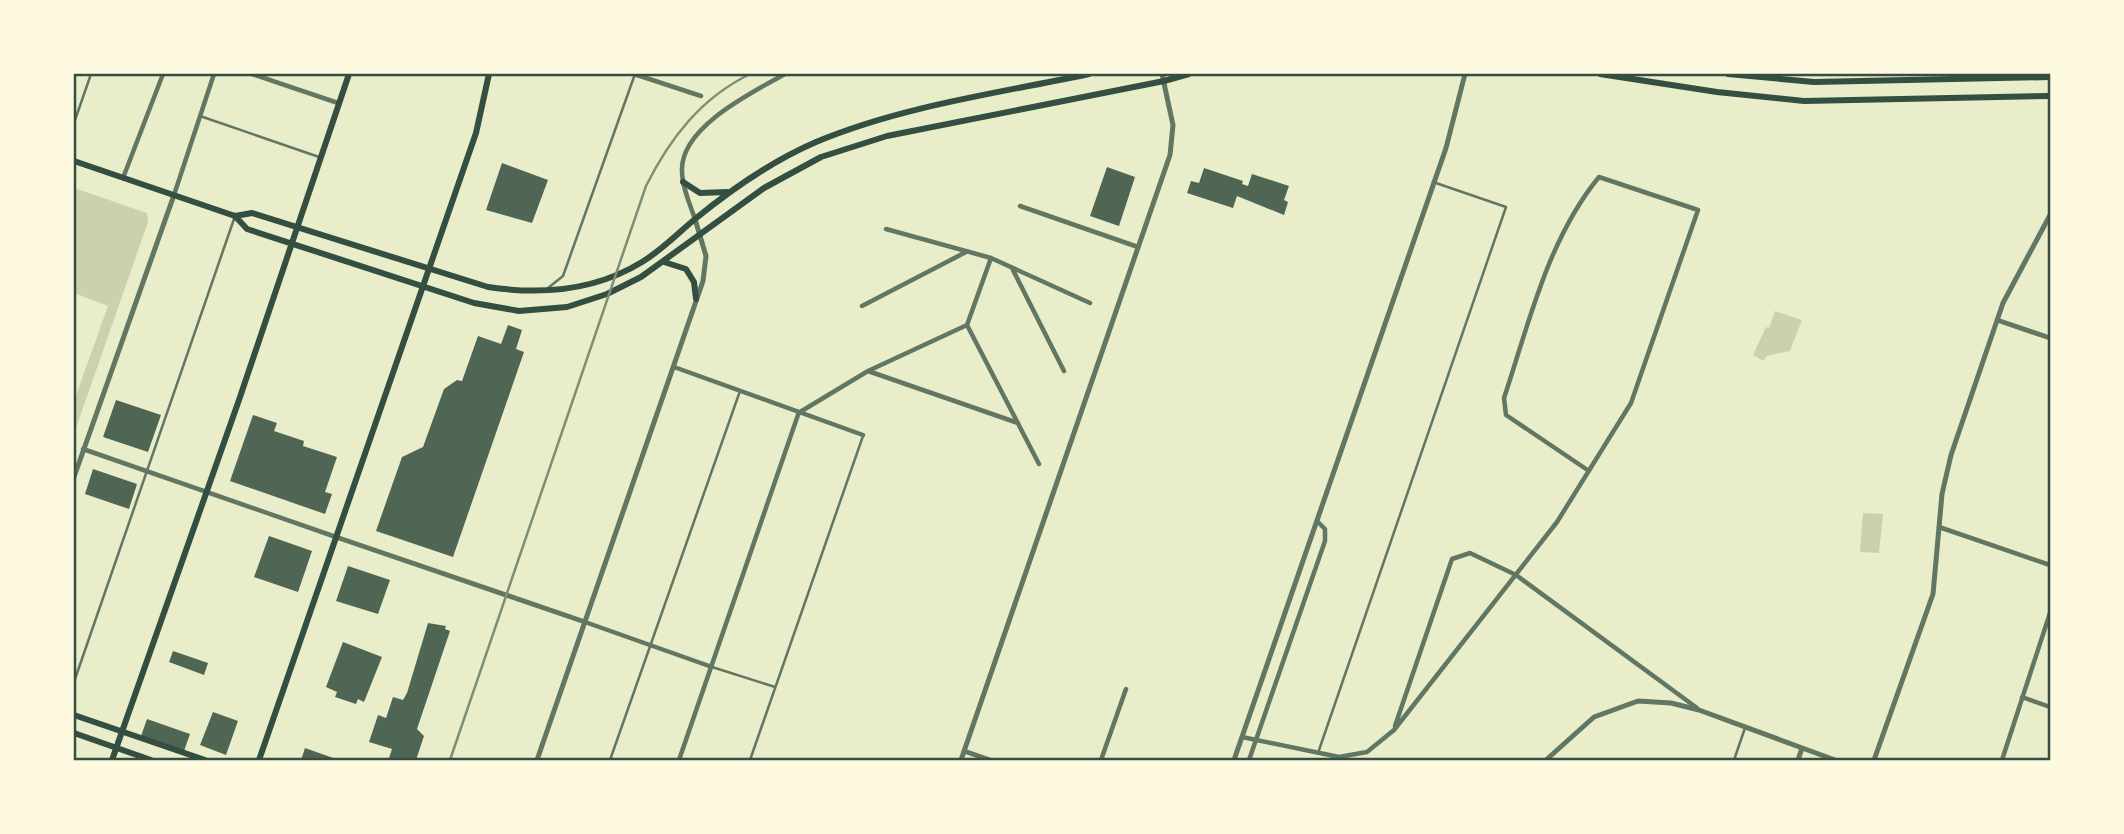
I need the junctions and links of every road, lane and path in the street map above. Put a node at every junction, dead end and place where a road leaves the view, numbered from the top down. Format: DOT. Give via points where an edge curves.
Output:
graph roads {
  1 [pos="91,74"];
  2 [pos="163,74"];
  3 [pos="214,74"];
  4 [pos="252,74"];
  5 [pos="349,74"];
  6 [pos="489,74"];
  7 [pos="635,74"];
  8 [pos="785,74"];
  9 [pos="1089,74"];
  10 [pos="1189,74"];
  11 [pos="1465,74"];
  12 [pos="1600,74"];
  13 [pos="1728,74"];
  14 [pos="1783,76"];
  15 [pos="2049,76"];
  16 [pos="1163,77"];
  17 [pos="701,96"];
  18 [pos="2050,96"];
  19 [pos="338,103"];
  20 [pos="200,116"];
  21 [pos="74,123"];
  22 [pos="320,158"];
  23 [pos="74,162"];
  24 [pos="123,178"];
  25 [pos="683,182"];
  26 [pos="1433,182"];
  27 [pos="729,192"];
  28 [pos="174,195"];
  29 [pos="1020,206"];
  30 [pos="2050,215"];
  31 [pos="235,216"];
  32 [pos="695,219"];
  33 [pos="297,228"];
  34 [pos="886,229"];
  35 [pos="702,234"];
  36 [pos="292,245"];
  37 [pos="1138,247"];
  38 [pos="966,252"];
  39 [pos="991,258"];
  40 [pos="664,262"];
  41 [pos="1012,269"];
  42 [pos="428,271"];
  43 [pos="422,287"];
  44 [pos="539,292"];
  45 [pos="696,299"];
  46 [pos="1090,303"];
  47 [pos="862,306"];
  48 [pos="1997,320"];
  49 [pos="967,325"];
  50 [pos="2050,338"];
  51 [pos="674,367"];
  52 [pos="868,371"];
  53 [pos="1064,371"];
  54 [pos="740,391"];
  55 [pos="799,412"];
  56 [pos="1019,423"];
  57 [pos="863,435"];
  58 [pos="74,446"];
  59 [pos="83,449"];
  60 [pos="1039,464"];
  61 [pos="146,471"];
  62 [pos="1589,471"];
  63 [pos="74,477"];
  64 [pos="206,492"];
  65 [pos="1317,521"];
  66 [pos="1939,527"];
  67 [pos="336,537"];
  68 [pos="2050,565"];
  69 [pos="1516,575"];
  70 [pos="2050,613"];
  71 [pos="585,622"];
  72 [pos="651,645"];
  73 [pos="712,667"];
  74 [pos="74,682"];
  75 [pos="776,687"];
  76 [pos="1126,689"];
  77 [pos="2022,697"];
  78 [pos="2050,707"];
  79 [pos="1699,710"];
  80 [pos="74,715"];
  81 [pos="1745,728"];
  82 [pos="1394,730"];
  83 [pos="122,732"];
  84 [pos="74,733"];
  85 [pos="1242,737"];
  86 [pos="1256,741"];
  87 [pos="264,747"];
  88 [pos="116,748"];
  89 [pos="1802,748"];
  90 [pos="964,751"];
  91 [pos="1321,753"];
  92 [pos="112,761"];
  93 [pos="151,761"];
  94 [pos="205,761"];
  95 [pos="259,761"];
  96 [pos="266,761"];
  97 [pos="537,761"];
  98 [pos="610,761"];
  99 [pos="679,761"];
  100 [pos="750,761"];
  101 [pos="961,761"];
  102 [pos="989,761"];
  103 [pos="1101,761"];
  104 [pos="1234,761"];
  105 [pos="1250,761"];
  106 [pos="1546,761"];
  107 [pos="1734,761"];
  108 [pos="1798,761"];
  109 [pos="1835,761"];
  110 [pos="1874,761"];
  111 [pos="2002,761"];
  1 -- 21 [label="lane"];
  2 -- 24 [label="street"];
  3 -- 20 [label="street"];
  4 -- 19 [label="street"];
  5 -- 19 [label="main road"];
  6 -- 42 [label="main road" via="482,115"];
  7 -- 17 [label="street"];
  7 -- 44 [label="lane" via="566,268 557,284"];
  8 -- 25 [label="street" via="725,108 702,130 686,153"];
  9 -- 27 [label="main road" via="851,129 792,152"];
  10 -- 16 [label="main road"];
  11 -- 26 [label="street"];
  12 -- 18 [label="main road" via="1804,101"];
  13 -- 14 [label="main road"];
  14 -- 15 [label="main road" via="1912,82"];
  16 -- 35 [label="main road" via="844,149 773,182"];
  16 -- 37 [label="street" via="1172,141"];
  19 -- 22 [label="main road"];
  20 -- 22 [label="lane"];
  20 -- 28 [label="street"];
  22 -- 33 [label="main road"];
  23 -- 24 [label="main road"];
  24 -- 28 [label="main road"];
  25 -- 27 [label="main road" via="700,193"];
  25 -- 32 [label="street"];
  26 -- 65 [label="street"];
  26 -- 91 [label="lane" via="1506,207"];
  27 -- 32 [label="main road"];
  28 -- 31 [label="main road"];
  28 -- 59 [label="street"];
  29 -- 37 [label="street"];
  30 -- 48 [label="street"];
  31 -- 33 [label="main road" via="252,214"];
  31 -- 36 [label="main road" via="247,229"];
  31 -- 61 [label="lane"];
  32 -- 35 [label="street"];
  32 -- 44 [label="main road" via="640,264 583,286"];
  33 -- 36 [label="main road"];
  33 -- 42 [label="main road"];
  34 -- 38 [label="street"];
  35 -- 40 [label="main road"];
  35 -- 45 [label="street" via="706,263"];
  36 -- 43 [label="main road"];
  36 -- 64 [label="main road"];
  37 -- 90 [label="street"];
  38 -- 39 [label="street"];
  38 -- 47 [label="street"];
  39 -- 41 [label="street"];
  39 -- 49 [label="street"];
  40 -- 43 [label="main road" via="607,294 567,307 485,306"];
  40 -- 45 [label="main road" via="686,269"];
  41 -- 46 [label="street"];
  41 -- 53 [label="street"];
  42 -- 43 [label="main road"];
  42 -- 44 [label="main road" via="488,288"];
  43 -- 67 [label="main road"];
  45 -- 51 [label="street"];
  48 -- 50 [label="street"];
  48 -- 66 [label="street" via="1945,474"];
  49 -- 52 [label="street"];
  49 -- 56 [label="street"];
  51 -- 54 [label="street"];
  51 -- 71 [label="street"];
  52 -- 55 [label="street"];
  52 -- 56 [label="street"];
  54 -- 55 [label="street"];
  54 -- 72 [label="lane"];
  55 -- 57 [label="street"];
  55 -- 73 [label="street"];
  56 -- 60 [label="street"];
  57 -- 75 [label="lane"];
  58 -- 59 [label="street"];
  59 -- 61 [label="street"];
  59 -- 63 [label="street"];
  61 -- 64 [label="street"];
  61 -- 74 [label="lane"];
  62 -- 62 [label="street" via="1631,403 1698,210 1599,177 1581,200 1552,255 1504,398 1506,415"];
  62 -- 69 [label="street"];
  64 -- 67 [label="street"];
  64 -- 83 [label="main road"];
  65 -- 85 [label="street"];
  65 -- 86 [label="street" via="1325,529 1325,541"];
  66 -- 68 [label="street"];
  66 -- 110 [label="street" via="1933,594"];
  67 -- 71 [label="street"];
  67 -- 87 [label="main road"];
  69 -- 79 [label="street"];
  69 -- 82 [label="street"];
  69 -- 82 [label="street" via="1470,553 1452,559"];
  70 -- 77 [label="street"];
  71 -- 72 [label="street"];
  71 -- 97 [label="street"];
  72 -- 73 [label="street"];
  72 -- 98 [label="lane"];
  73 -- 75 [label="lane"];
  73 -- 99 [label="street"];
  75 -- 100 [label="lane"];
  76 -- 103 [label="street"];
  77 -- 78 [label="street"];
  77 -- 111 [label="street"];
  79 -- 81 [label="street"];
  79 -- 106 [label="street" via="1654,701 1616,707 1594,717"];
  80 -- 83 [label="main road"];
  81 -- 89 [label="street"];
  81 -- 107 [label="lane"];
  82 -- 91 [label="street" via="1367,752 1339,757"];
  83 -- 88 [label="main road"];
  83 -- 94 [label="main road"];
  84 -- 88 [label="main road"];
  85 -- 86 [label="street"];
  85 -- 104 [label="street"];
  86 -- 91 [label="street"];
  86 -- 105 [label="street"];
  87 -- 95 [label="main road"];
  87 -- 96 [label="main road"];
  88 -- 92 [label="main road"];
  88 -- 93 [label="main road"];
  89 -- 108 [label="street"];
  89 -- 109 [label="street"];
  90 -- 101 [label="street"];
  90 -- 102 [label="street"];
}
